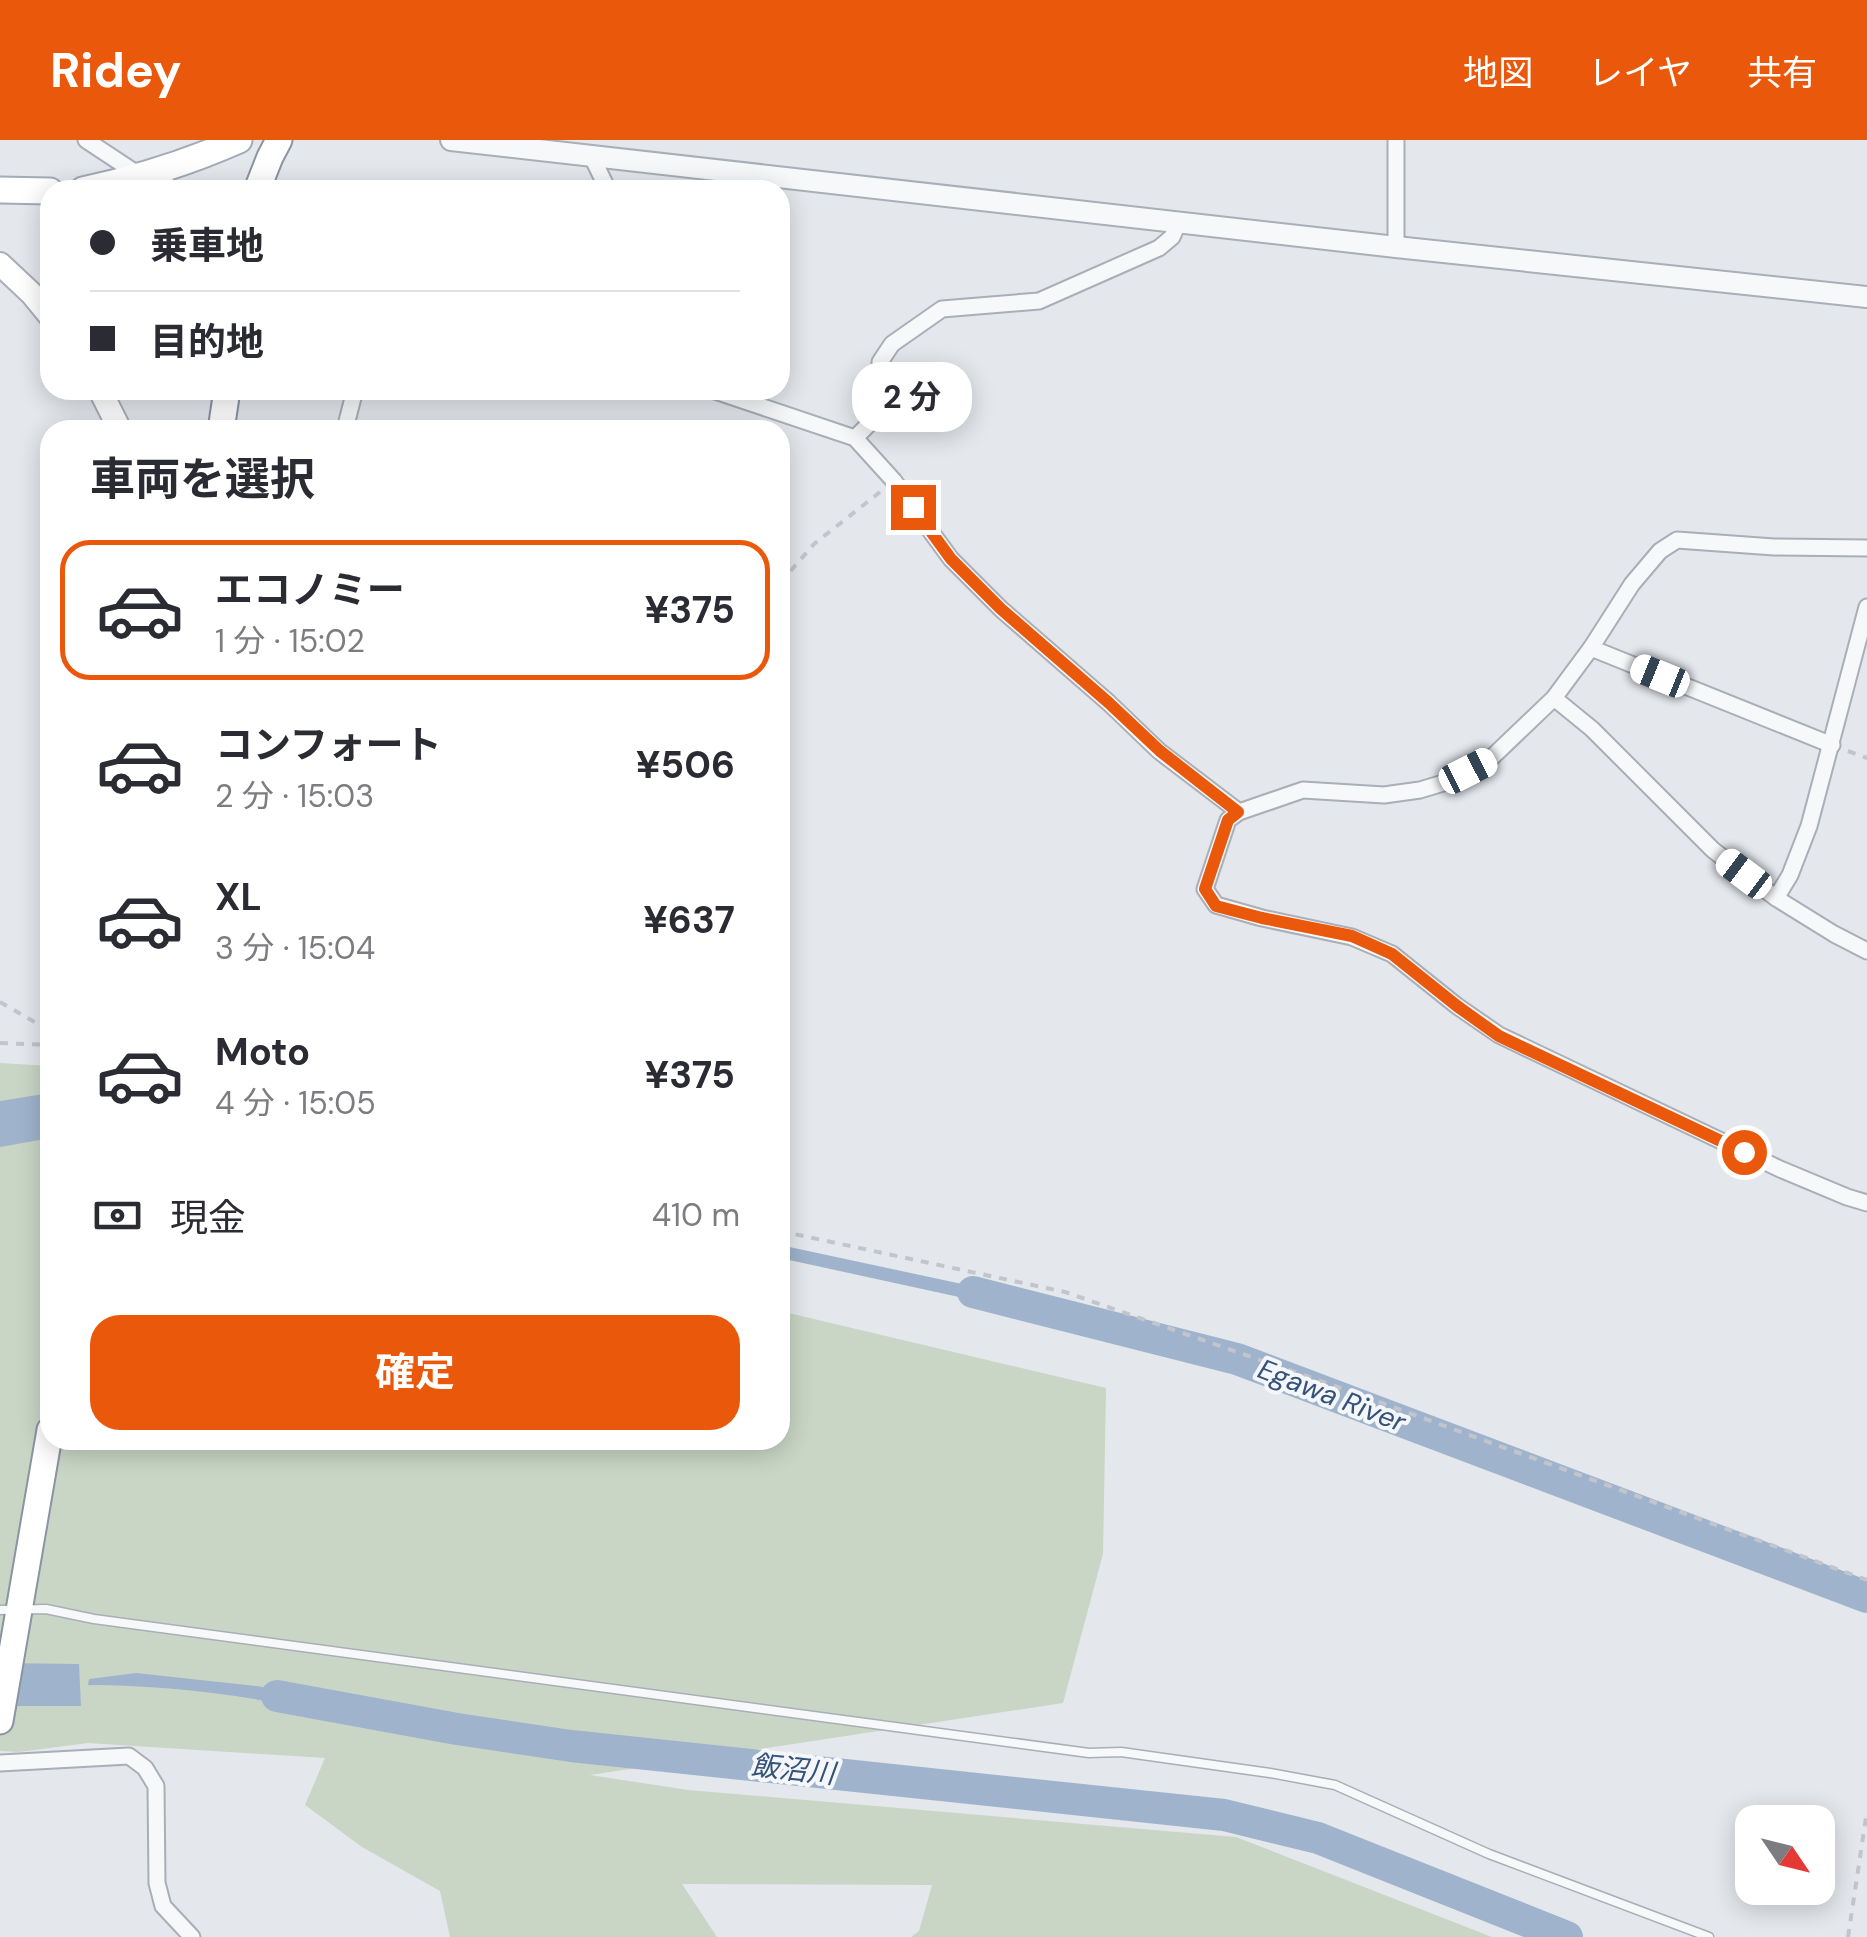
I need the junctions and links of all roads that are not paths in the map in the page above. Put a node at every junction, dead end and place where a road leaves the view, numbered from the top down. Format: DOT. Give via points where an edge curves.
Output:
graph roads {
  1 [pos="86,140"];
  2 [pos="239,140"];
  3 [pos="279,140"];
  4 [pos="451,140"];
  5 [pos="1396,140"];
  6 [pos="591,156"];
  7 [pos="147,176"];
  8 [pos="129,180"];
  9 [pos="155,180"];
  10 [pos="262,180"];
  11 [pos="603,180"];
  12 [pos="0,190"];
  13 [pos="40,191"];
  14 [pos="1179,222"];
  15 [pos="1396,247"];
  16 [pos="0,264"];
  17 [pos="1867,297"];
  18 [pos="40,304"];
  19 [pos="742,400"];
  20 [pos="855,438"];
  21 [pos="1867,548"];
  22 [pos="1867,607"];
  23 [pos="1591,648"];
  24 [pos="1554,698"];
  25 [pos="1832,744"];
  26 [pos="1238,812"];
  27 [pos="1776,898"];
  28 [pos="1867,951"];
  29 [pos="1867,1203"];
  30 [pos="46,1450"];
  31 [pos="12,1614"];
  32 [pos="0,1721"];
  33 [pos="0,1763"];
  34 [pos="192,1937"];
  35 [pos="1709,1937"];
  1 -- 7 [label="street"];
  2 -- 7 [label="main road"];
  3 -- 10 [label="main road"];
  4 -- 6 [label="street"];
  5 -- 15 [label="street"];
  6 -- 11 [label="street"];
  6 -- 14 [label="street"];
  7 -- 8 [label="main road"];
  7 -- 9 [label="street"];
  12 -- 13 [label="main road"];
  14 -- 15 [label="street"];
  14 -- 20 [label="street" via="1159,248 1038,301 942,309 892,344 880,362 884,409"];
  15 -- 17 [label="street"];
  16 -- 18 [label="main road"];
  19 -- 20 [label="street"];
  20 -- 26 [label="street" via="951,559 1001,609"];
  21 -- 23 [label="street" via="1677,540 1632,584"];
  22 -- 25 [label="street"];
  23 -- 24 [label="street"];
  23 -- 25 [label="street"];
  24 -- 26 [label="street" via="1486,762 1450,780 1384,795 1304,790"];
  24 -- 27 [label="street" via="1713,850"];
  25 -- 27 [label="street" via="1809,826"];
  26 -- 29 [label="street" via="1228,820 1205,889 1216,906 1352,936 1392,954 1499,1036"];
  27 -- 28 [label="street"];
  30 -- 31 [label="main road"];
  31 -- 32 [label="main road"];
  31 -- 35 [label="lane" via="46,1608 1335,1785 1488,1854"];
  33 -- 34 [label="street" via="129,1756 145,1768 156,1786 162,1906"];
}
